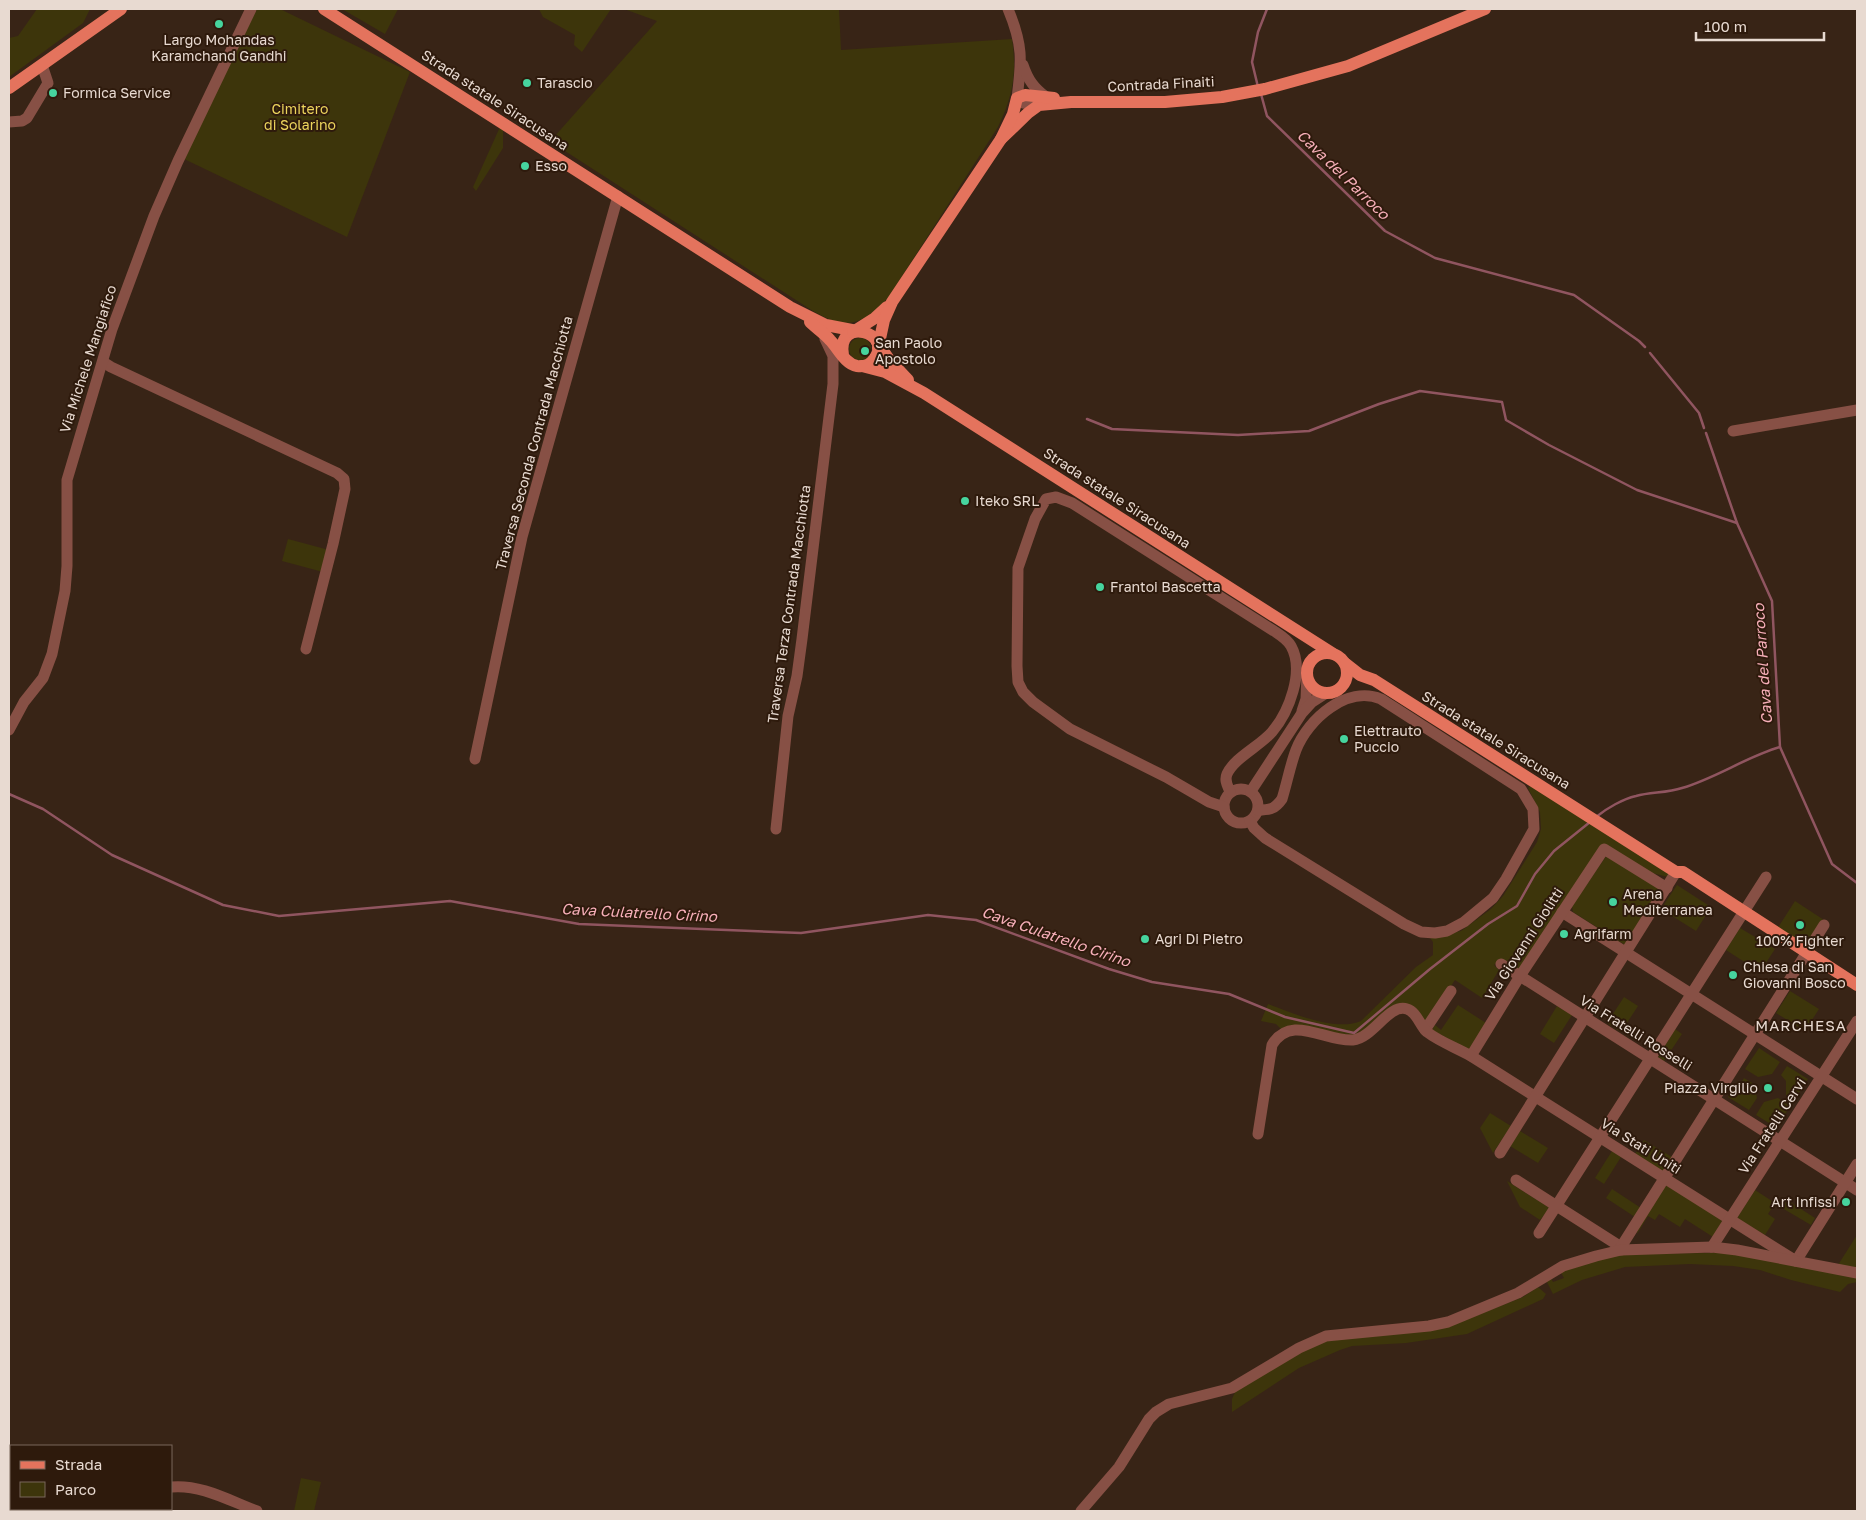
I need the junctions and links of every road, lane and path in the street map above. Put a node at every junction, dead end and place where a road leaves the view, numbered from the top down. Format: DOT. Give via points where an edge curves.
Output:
graph roads {
  1 [pos="121,9"];
  2 [pos="251,9"];
  3 [pos="324,9"];
  4 [pos="1008,9"];
  5 [pos="1485,9"];
  6 [pos="1022,61"];
  7 [pos="42,65"];
  8 [pos="9,88"];
  9 [pos="1017,98"];
  10 [pos="1043,101"];
  11 [pos="9,122"];
  12 [pos="1001,139"];
  13 [pos="618,196"];
  14 [pos="892,302"];
  15 [pos="800,314"];
  16 [pos="855,332"];
  17 [pos="878,345"];
  18 [pos="840,351"];
  19 [pos="103,362"];
  20 [pos="859,366"];
  21 [pos="833,384"];
  22 [pos="924,392"];
  23 [pos="1857,410"];
  24 [pos="1733,431"];
  25 [pos="1294,629"];
  26 [pos="306,649"];
  27 [pos="1332,653"];
  28 [pos="1346,664"];
  29 [pos="1308,669"];
  30 [pos="1385,688"];
  31 [pos="1332,692"];
  32 [pos="1302,713"];
  33 [pos="9,730"];
  34 [pos="476,759"];
  35 [pos="1251,791"];
  36 [pos="1230,792"];
  37 [pos="1224,808"];
  38 [pos="1258,810"];
  39 [pos="1250,821"];
  40 [pos="776,829"];
  41 [pos="1676,872"];
  42 [pos="1766,877"];
  43 [pos="1666,888"];
  44 [pos="1562,912"];
  45 [pos="1742,914"];
  46 [pos="1824,925"];
  47 [pos="1626,952"];
  48 [pos="1805,955"];
  49 [pos="1501,964"];
  50 [pos="1520,976"];
  51 [pos="1857,985"];
  52 [pos="1451,991"];
  53 [pos="1857,993"];
  54 [pos="1691,994"];
  55 [pos="1585,1018"];
  56 [pos="1857,1021"];
  57 [pos="1425,1030"];
  58 [pos="1756,1035"];
  59 [pos="1471,1056"];
  60 [pos="1650,1059"];
  61 [pos="1822,1077"];
  62 [pos="1536,1097"];
  63 [pos="1857,1099"];
  64 [pos="1714,1100"];
  65 [pos="1258,1134"];
  66 [pos="1600,1138"];
  67 [pos="1780,1141"];
  68 [pos="1500,1153"];
  69 [pos="1857,1164"];
  70 [pos="1665,1178"];
  71 [pos="1516,1180"];
  72 [pos="1846,1182"];
  73 [pos="1857,1190"];
  74 [pos="1557,1206"];
  75 [pos="1730,1219"];
  76 [pos="1540,1233"];
  77 [pos="1712,1247"];
  78 [pos="1621,1249"];
  79 [pos="1796,1261"];
  80 [pos="1857,1273"];
  81 [pos="172,1487"];
  82 [pos="257,1511"];
  83 [pos="1081,1511"];
  1 -- 7 [label="main road"];
  2 -- 19 [label="street, Via Michele Mangiafico" via="154,216 124,294"];
  3 -- 13 [label="main road, Strada statale Siracusana"];
  4 -- 6 [label="street"];
  5 -- 10 [label="main road, Contrada Finaiti" via="1361,62 1265,89 1166,102"];
  6 -- 9 [label="street"];
  6 -- 10 [label="street" via="1027,77"];
  7 -- 8 [label="main road"];
  7 -- 11 [label="street" via="48,83 27,118"];
  9 -- 10 [label="main road, Contrada Finaiti" via="1026,95"];
  9 -- 12 [label="main road"];
  10 -- 12 [label="main road"];
  12 -- 14 [label="main road"];
  13 -- 15 [label="main road, Strada statale Siracusana"];
  13 -- 34 [label="street, Traversa Seconda Contrada Macchiotta" via="522,537"];
  14 -- 16 [label="main road"];
  14 -- 17 [label="main road"];
  15 -- 16 [label="main road"];
  15 -- 18 [label="main road"];
  16 -- 17 [label="main road" via="869,333"];
  16 -- 18 [label="main road"];
  17 -- 20 [label="main road" via="874,360"];
  17 -- 22 [label="main road" via="901,374"];
  18 -- 20 [label="main road" via="847,361"];
  18 -- 21 [label="street, Traversa Terza Contrada Macchiotta"];
  19 -- 26 [label="street" via="344,479 345,489 333,544"];
  19 -- 33 [label="street, Via Michele Mangiafico" via="67,480 65,583 52,654 42,678"];
  20 -- 21 [label="street" via="839,372"];
  20 -- 22 [label="main road" via="885,372"];
  21 -- 40 [label="street, Traversa Terza Contrada Macchiotta"];
  22 -- 25 [label="main road, Strada statale Siracusana"];
  23 -- 24 [label="street"];
  25 -- 27 [label="main road, Strada statale Siracusana"];
  25 -- 29 [label="main road" via="1307,646"];
  27 -- 28 [label="main road"];
  27 -- 29 [label="main road" via="1319,654"];
  28 -- 30 [label="main road, Strada statale Siracusana"];
  28 -- 31 [label="main road" via="1346,681"];
  29 -- 31 [label="main road" via="1311,685 1320,692"];
  29 -- 32 [label="street"];
  30 -- 31 [label="main road" via="1360,684"];
  30 -- 41 [label="main road, Strada statale Siracusana"];
  31 -- 32 [label="street" via="1312,702"];
  32 -- 35 [label="street"];
  35 -- 36 [label="street" via="1240,788"];
  35 -- 38 [label="street" via="1259,803"];
  36 -- 37 [label="street"];
  36 -- 37 [label="street" via="1226,783 1228,772 1271,733 1290,702 1295,676 1294,654 1290,645 1274,631 1072,502 1056,497 1046,499 1035,519 1018,568 1018,682 1022,692 1070,729"];
  37 -- 39 [label="street" via="1233,821"];
  38 -- 39 [label="street"];
  38 -- 39 [label="street" via="1272,810 1282,799 1301,740 1325,712 1360,694 1381,699 1521,790 1533,809 1534,829 1493,898 1464,922 1435,933 1421,932 1404,924 1265,838"];
  41 -- 43 [label="street"];
  41 -- 45 [label="main road, Strada statale Siracusana" via="1683,872"];
  42 -- 45 [label="street"];
  43 -- 44 [label="street, Via Giovanni Giolitti" via="1604,849"];
  43 -- 47 [label="street"];
  44 -- 47 [label="street"];
  44 -- 50 [label="street, Via Giovanni Giolitti"];
  45 -- 48 [label="main road, Strada statale Siracusana"];
  45 -- 54 [label="street"];
  46 -- 48 [label="street"];
  47 -- 54 [label="street"];
  47 -- 55 [label="street"];
  48 -- 51 [label="main road"];
  48 -- 53 [label="main road"];
  48 -- 58 [label="street"];
  49 -- 50 [label="street, Via Fratelli Rosselli"];
  50 -- 55 [label="street, Via Fratelli Rosselli"];
  50 -- 59 [label="street, Via Giovanni Giolitti"];
  52 -- 57 [label="street"];
  54 -- 58 [label="street"];
  54 -- 60 [label="street"];
  55 -- 60 [label="street, Via Fratelli Rosselli"];
  55 -- 62 [label="street"];
  56 -- 61 [label="street, Via Fratelli Cervi"];
  57 -- 59 [label="street, Via Stati Uniti"];
  57 -- 65 [label="street" via="1406,1008 1394,1011 1370,1033 1356,1040 1302,1030 1279,1035 1272,1046"];
  58 -- 61 [label="street"];
  58 -- 64 [label="street"];
  59 -- 62 [label="street, Via Stati Uniti"];
  60 -- 64 [label="street, Via Fratelli Rosselli"];
  60 -- 66 [label="street"];
  61 -- 63 [label="street"];
  61 -- 67 [label="street, Via Fratelli Cervi"];
  62 -- 66 [label="street, Via Stati Uniti"];
  62 -- 68 [label="street"];
  64 -- 67 [label="street, Via Fratelli Rosselli"];
  64 -- 70 [label="street"];
  66 -- 70 [label="street, Via Stati Uniti"];
  66 -- 74 [label="street"];
  67 -- 72 [label="street, Via Fratelli Rosselli"];
  67 -- 75 [label="street, Via Fratelli Cervi"];
  69 -- 72 [label="street"];
  70 -- 75 [label="street, Via Stati Uniti"];
  70 -- 78 [label="street"];
  71 -- 74 [label="street"];
  72 -- 73 [label="street, Via Fratelli Rosselli"];
  72 -- 79 [label="street"];
  74 -- 76 [label="street"];
  74 -- 78 [label="street"];
  75 -- 77 [label="street, Via Fratelli Cervi"];
  75 -- 79 [label="street, Via Stati Uniti"];
  77 -- 78 [label="street"];
  77 -- 79 [label="street"];
  78 -- 83 [label="street" via="1577,1260 1518,1293 1448,1322 1326,1336 1299,1348 1232,1388 1169,1404 1149,1419 1119,1467"];
  79 -- 80 [label="street"];
  81 -- 82 [label="street" via="195,1488"];
}
